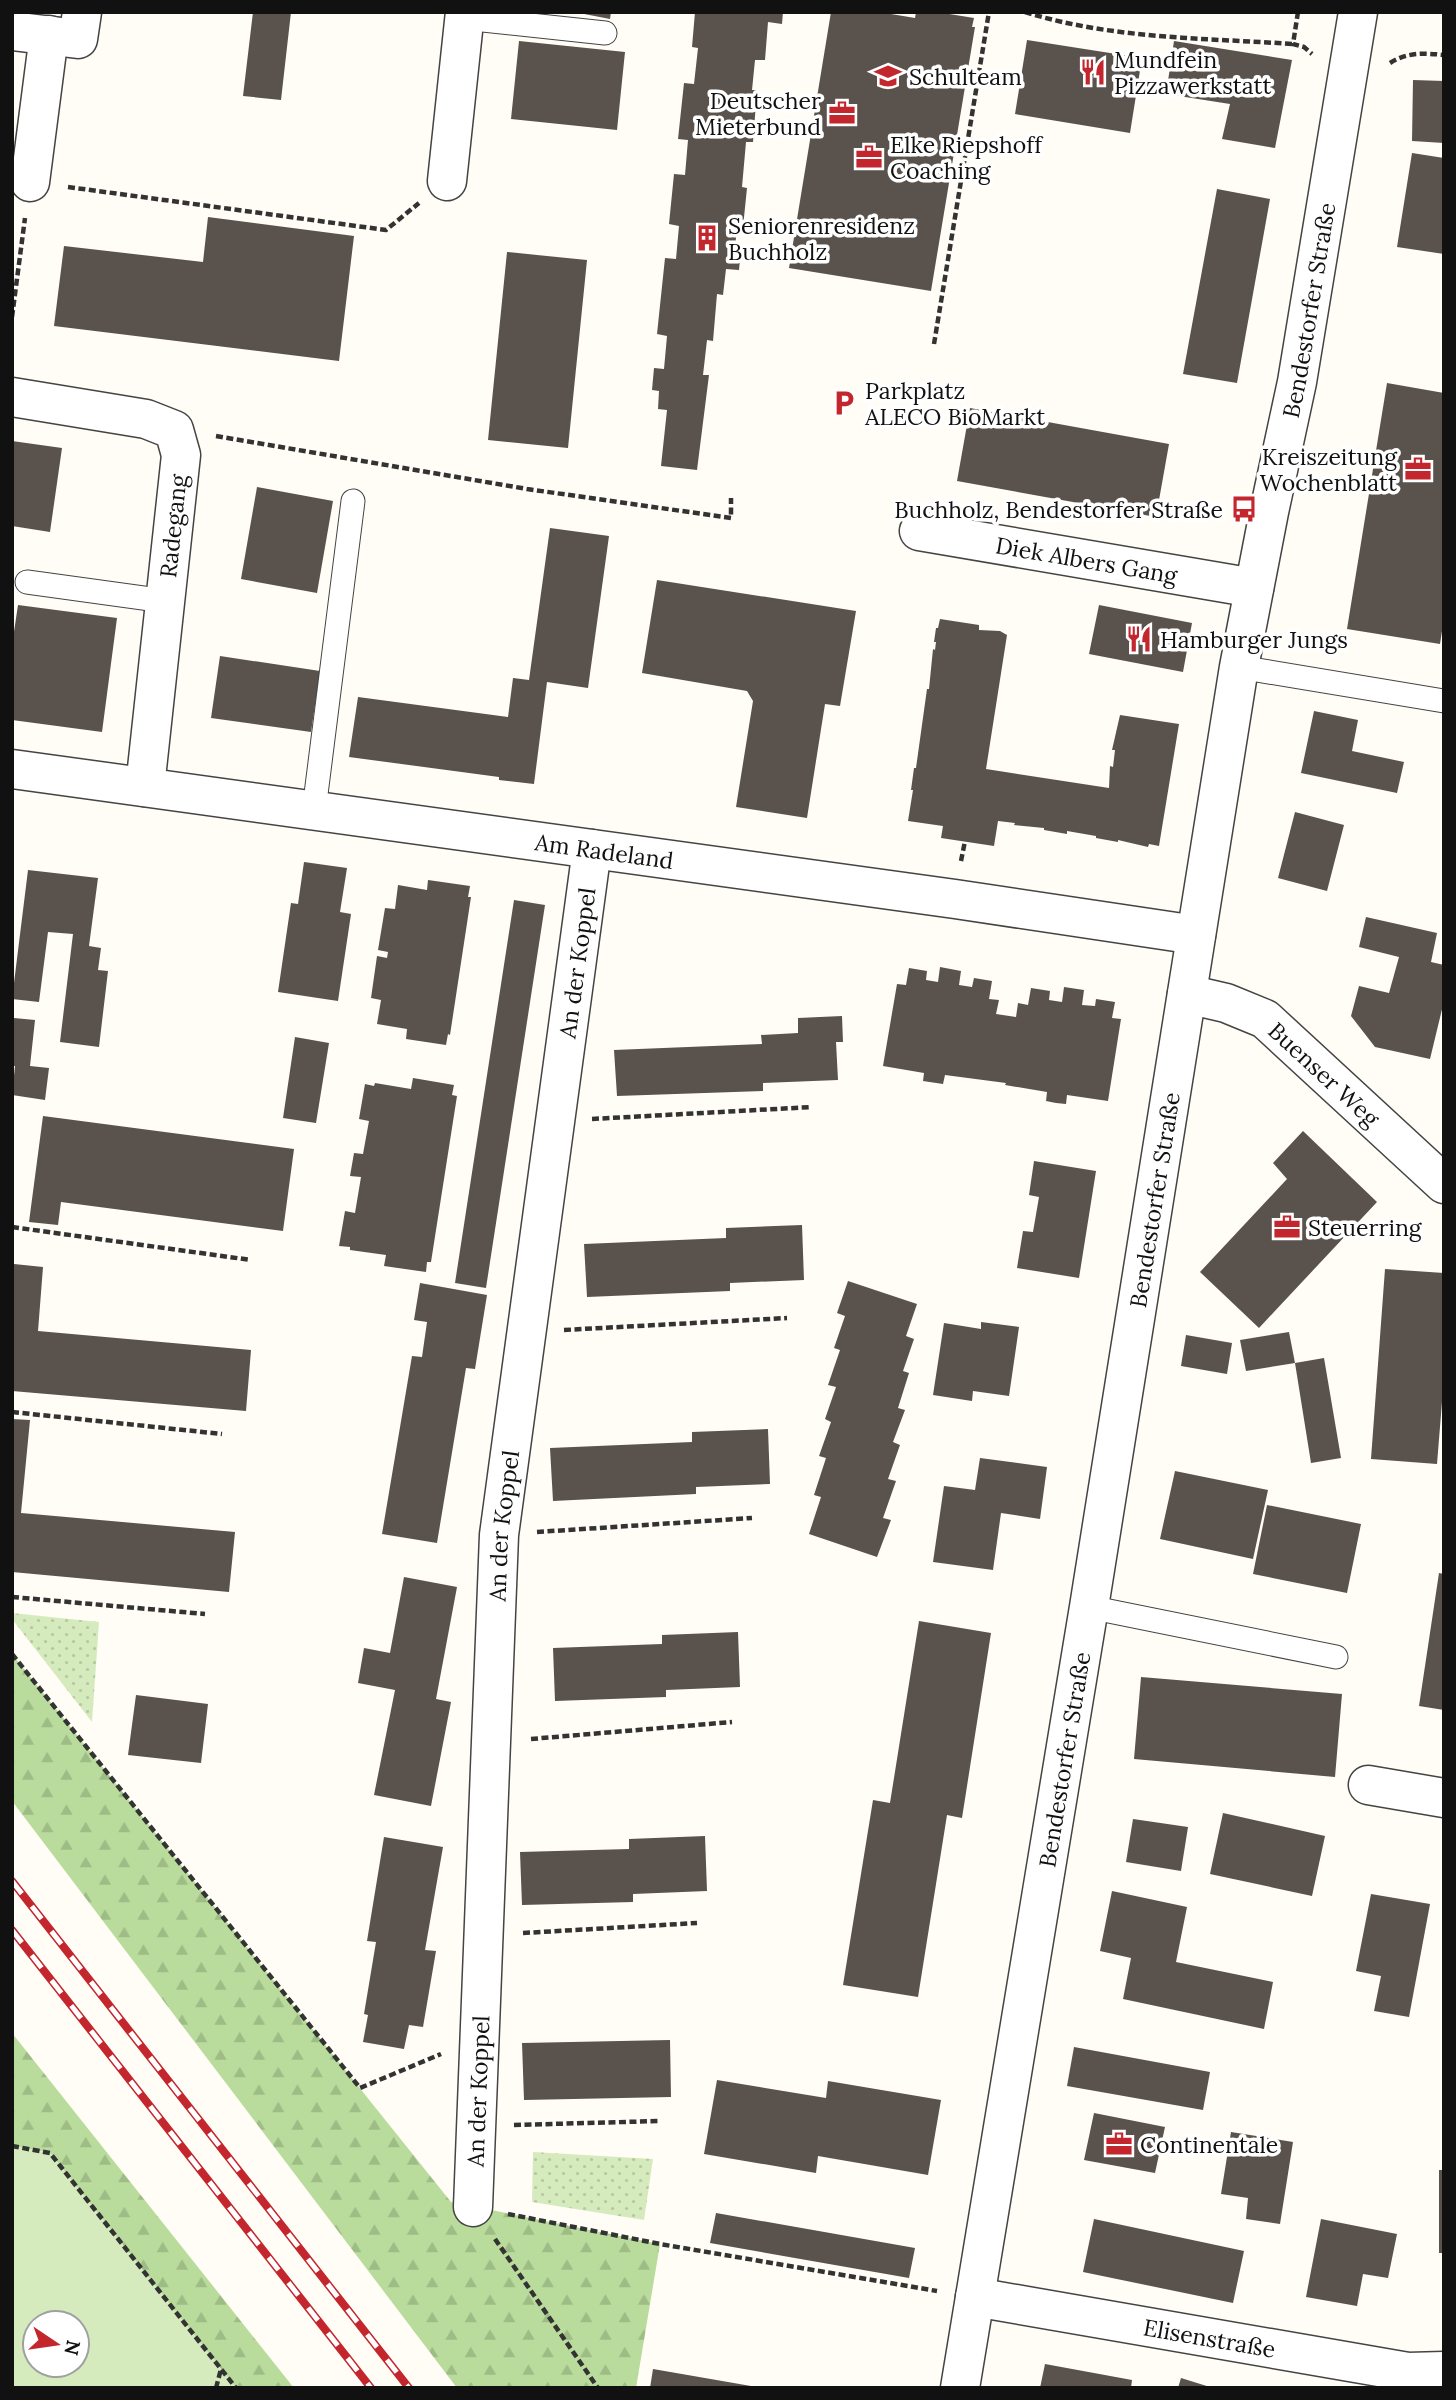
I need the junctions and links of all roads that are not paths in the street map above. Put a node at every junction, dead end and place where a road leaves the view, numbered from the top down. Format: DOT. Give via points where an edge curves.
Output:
graph roads {
  1 [pos="1358,12"];
  2 [pos="464,15"];
  3 [pos="60,21"];
  4 [pos="605,33"];
  5 [pos="447,181"];
  6 [pos="30,182"];
  7 [pos="12,397"];
  8 [pos="353,500"];
  9 [pos="919,531"];
  10 [pos="27,582"];
  11 [pos="1254,588"];
  12 [pos="165,601"];
  13 [pos="1238,667"];
  14 [pos="1444,701"];
  15 [pos="12,769"];
  16 [pos="145,787"];
  17 [pos="314,810"];
  18 [pos="592,849"];
  19 [pos="1196,935"];
  20 [pos="1187,994"];
  21 [pos="1444,1184"];
  22 [pos="1089,1607"];
  23 [pos="1336,1657"];
  24 [pos="1368,1785"];
  25 [pos="1444,1798"];
  26 [pos="473,2207"];
  27 [pos="975,2297"];
  28 [pos="1444,2371"];
  29 [pos="960,2388"];
  1 -- 11 [label="street, Bendestorfer Straße" via="1297,382"];
  2 -- 4 [label="lane"];
  2 -- 5 [label="street"];
  3 -- 6 [label="street"];
  7 -- 12 [label="street, Radegang" via="146,419 174,430 181,455"];
  8 -- 17 [label="lane"];
  9 -- 11 [label="street, Diek Albers Gang"];
  10 -- 12 [label="lane"];
  11 -- 13 [label="street, Bendestorfer Straße"];
  12 -- 16 [label="street, Radegang"];
  13 -- 14 [label="lane"];
  13 -- 19 [label="street, Bendestorfer Straße"];
  15 -- 16 [label="street, Am Radeland"];
  16 -- 17 [label="street, Am Radeland"];
  17 -- 18 [label="street, Am Radeland"];
  18 -- 19 [label="street, Am Radeland"];
  18 -- 26 [label="street, An der Koppel" via="499,1535"];
  19 -- 20 [label="street, Bendestorfer Straße"];
  20 -- 21 [label="street, Buenser Weg" via="1265,1019"];
  20 -- 22 [label="street, Bendestorfer Straße"];
  22 -- 23 [label="lane"];
  22 -- 27 [label="street, Bendestorfer Straße"];
  24 -- 25 [label="street"];
  27 -- 28 [label="street, Elisenstraße" via="1408,2372"];
  27 -- 29 [label="street, Bendestorfer Straße"];
}
